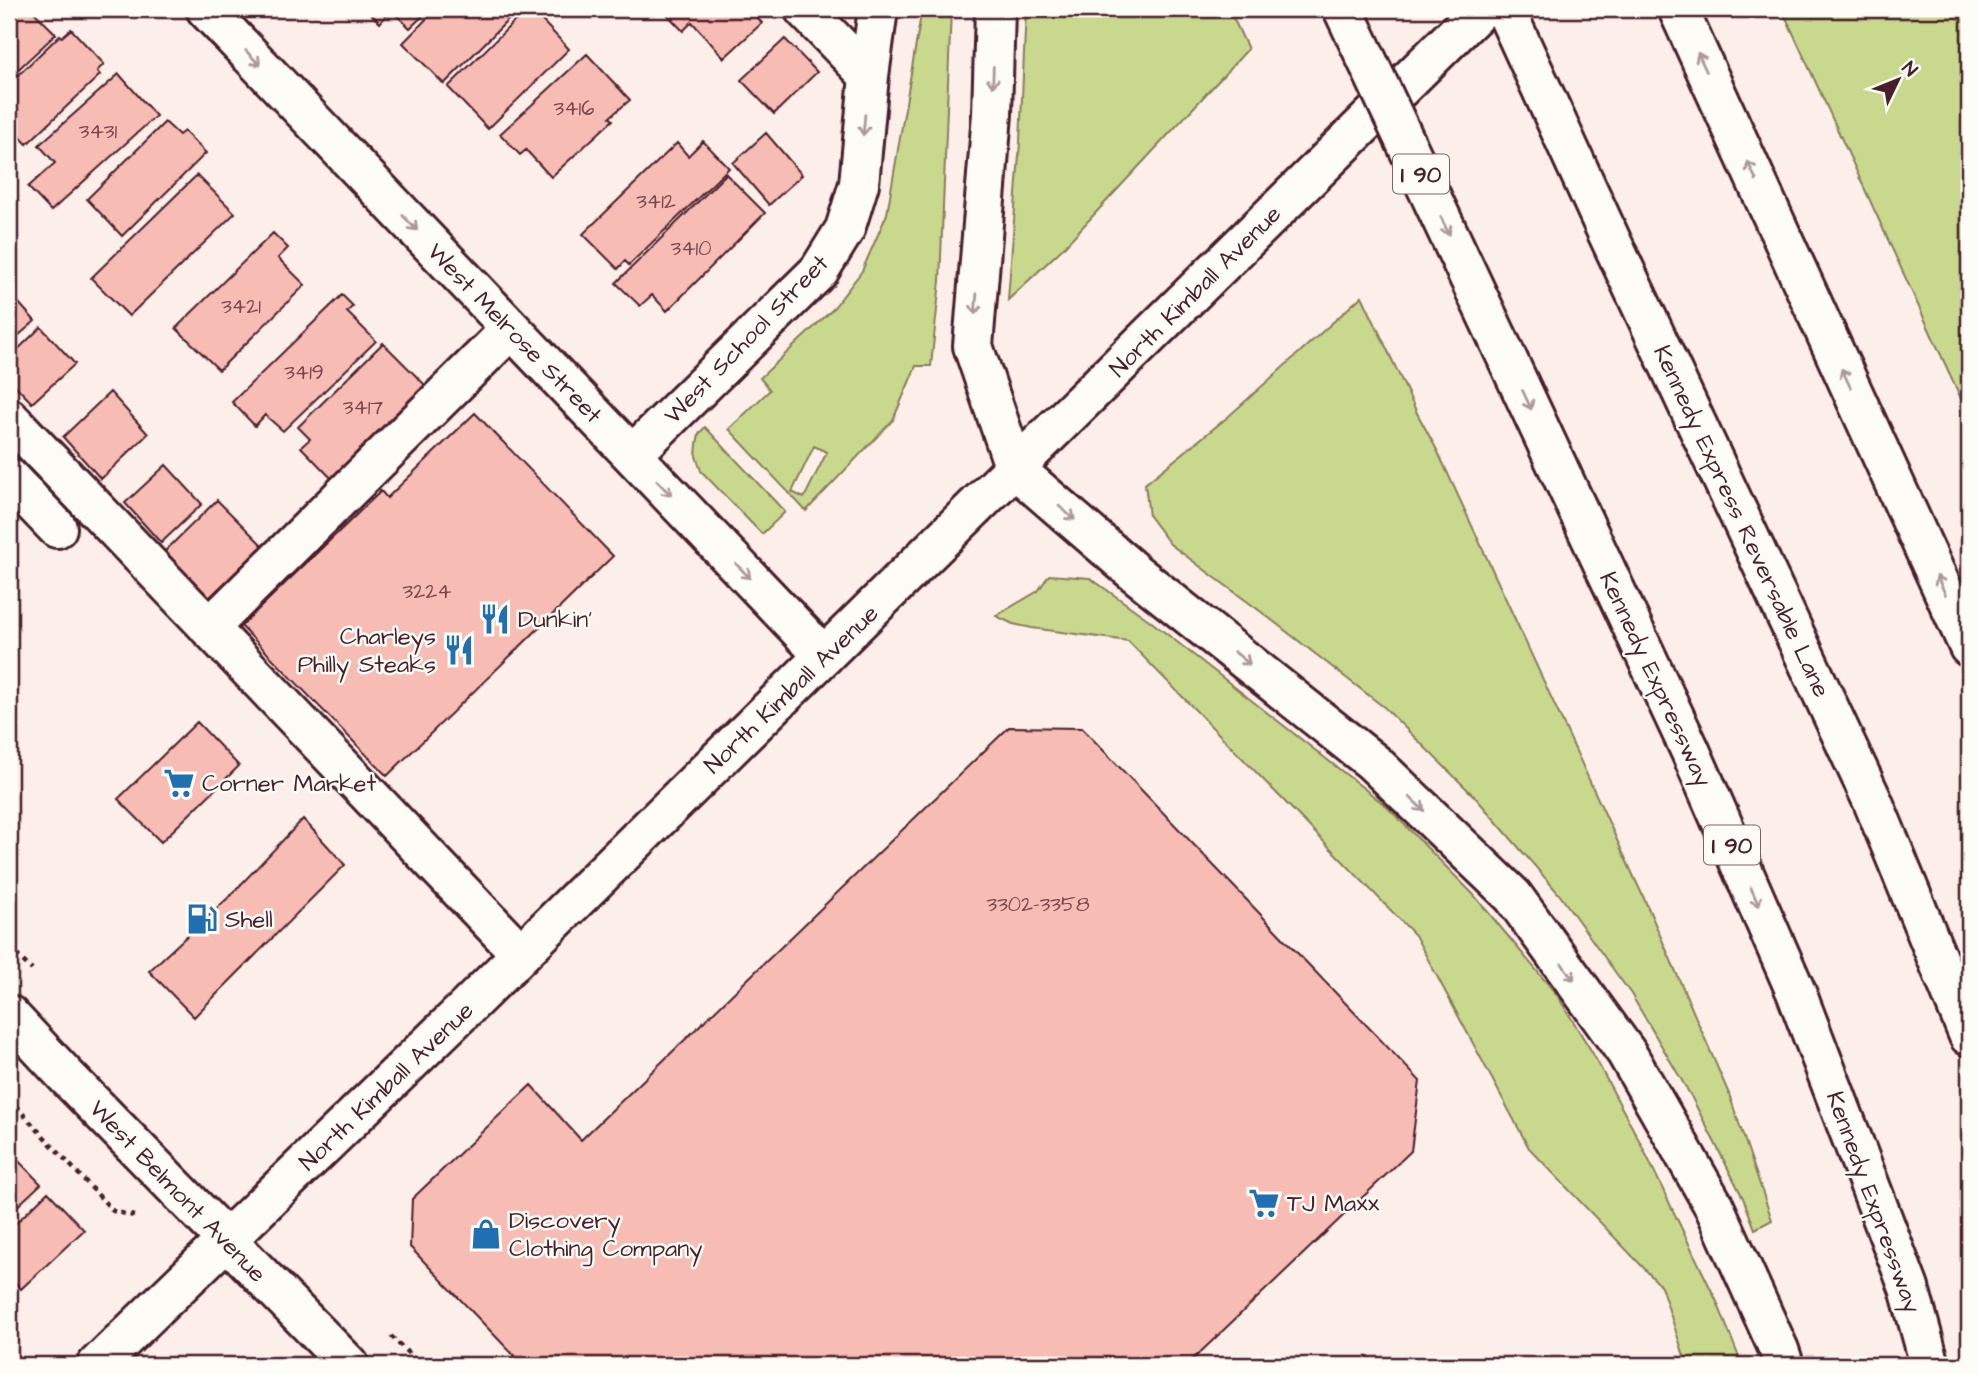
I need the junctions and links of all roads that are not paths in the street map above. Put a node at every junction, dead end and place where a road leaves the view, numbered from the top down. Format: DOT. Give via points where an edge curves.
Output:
graph roads {
  1 [pos="205,9"];
  2 [pos="804,9"];
  3 [pos="878,9"];
  4 [pos="995,9"];
  5 [pos="1343,9"];
  6 [pos="1481,9"];
  7 [pos="1505,9"];
  8 [pos="1678,9"];
  9 [pos="869,76"];
  10 [pos="511,329"];
  11 [pos="9,418"];
  12 [pos="632,455"];
  13 [pos="1015,468"];
  14 [pos="9,478"];
  15 [pos="57,528"];
  16 [pos="209,628"];
  17 [pos="1969,647"];
  18 [pos="824,656"];
  19 [pos="520,953"];
  20 [pos="9,1015"];
  21 [pos="1969,1036"];
  22 [pos="226,1241"];
  23 [pos="97,1365"];
  24 [pos="349,1365"];
  25 [pos="1784,1365"];
  26 [pos="1930,1365"];
  1 -- 10 [label="main road, West Melrose Street, one-way"];
  2 -- 9 [label="main road"];
  3 -- 9 [label="main road, West School Street"];
  4 -- 13 [label="main road, one-way" via="992,114 973,346"];
  5 -- 26 [label="main road, Kennedy Expressway / I 90, one-way, bridge" via="1690,750 1796,992 1909,1288"];
  6 -- 13 [label="main road, North Kimball Avenue"];
  7 -- 21 [label="main road, Kennedy Express Reversable Lane" via="1873,802"];
  17 -- 8 [label="main road, one-way"];
  9 -- 12 [label="main road, West School Street, one-way" via="859,184 845,229 819,271"];
  10 -- 12 [label="main road, West Melrose Street"];
  10 -- 16 [label="main road"];
  11 -- 16 [label="main road"];
  12 -- 18 [label="main road, West Melrose Street, one-way"];
  13 -- 18 [label="main road, North Kimball Avenue"];
  13 -- 25 [label="main road, one-way" via="1134,572 1373,762 1513,896 1633,1064 1714,1206"];
  14 -- 15 [label="main road"];
  16 -- 19 [label="main road"];
  18 -- 19 [label="main road, North Kimball Avenue"];
  19 -- 22 [label="main road, North Kimball Avenue"];
  20 -- 22 [label="main road, West Belmont Avenue"];
  22 -- 23 [label="main road, North Kimball Avenue"];
  22 -- 24 [label="main road, West Belmont Avenue"];
}
